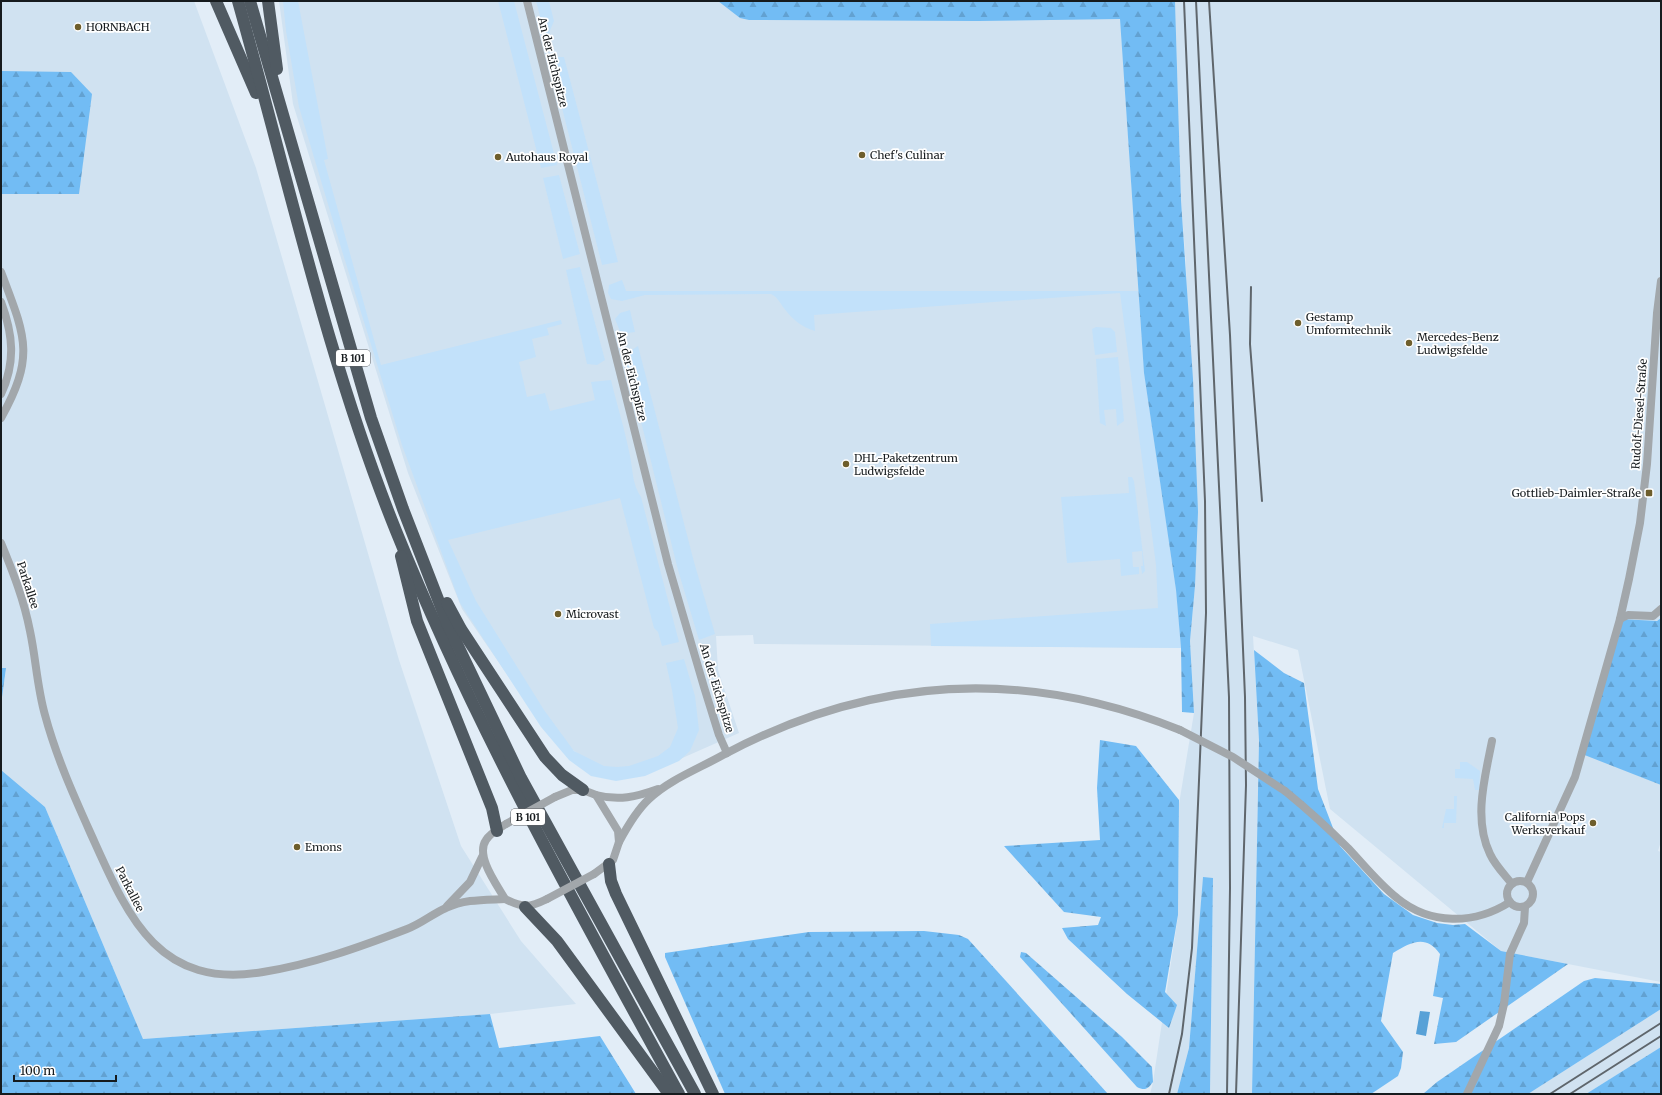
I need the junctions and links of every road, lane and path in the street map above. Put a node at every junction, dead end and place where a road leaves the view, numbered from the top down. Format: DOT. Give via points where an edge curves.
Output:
graph roads {
  1 [pos="216,1"];
  2 [pos="238,1"];
  3 [pos="250,1"];
  4 [pos="268,1"];
  5 [pos="527,1"];
  6 [pos="295,159"];
  7 [pos="288,188"];
  8 [pos="1,272"];
  9 [pos="1661,281"];
  10 [pos="1,302"];
  11 [pos="1,394"];
  12 [pos="1,418"];
  13 [pos="396,531"];
  14 [pos="1,543"];
  15 [pos="418,546"];
  16 [pos="1661,609"];
  17 [pos="1620,619"];
  18 [pos="1492,741"];
  19 [pos="727,753"];
  20 [pos="667,786"];
  21 [pos="583,790"];
  22 [pos="596,795"];
  23 [pos="501,827"];
  24 [pos="619,842"];
  25 [pos="482,857"];
  26 [pos="609,864"];
  27 [pos="1527,882"];
  28 [pos="1512,884"];
  29 [pos="505,900"];
  30 [pos="1510,902"];
  31 [pos="525,907"];
  32 [pos="1525,907"];
  33 [pos="445,908"];
  34 [pos="669,1094"];
  35 [pos="679,1094"];
  36 [pos="695,1094"];
  37 [pos="713,1094"];
  38 [pos="1467,1094"];
  1 -- 7 [label="highway" via="258,99"];
  2 -- 7 [label="highway, B 101"];
  3 -- 6 [label="highway, B 101"];
  4 -- 6 [label="highway" via="274,54"];
  5 -- 19 [label="street, An der Eichspitze" via="668,564 704,687"];
  6 -- 15 [label="highway, B 101" via="371,418"];
  7 -- 13 [label="highway, B 101" via="340,368"];
  8 -- 12 [label="street" via="20,324 24,351 19,381"];
  9 -- 17 [label="street, Rudolf-Diesel-Straße" via="1640,523"];
  10 -- 11 [label="street" via="10,328 12,346 11,364"];
  13 -- 23 [label="highway" via="417,621"];
  13 -- 35 [label="highway, B 101" via="493,749"];
  14 -- 33 [label="street, Parkallee" via="22,598 30,630 40,696 58,757 120,897 134,922 162,952 200,971 228,975 260,973 315,961 389,936 412,927"];
  15 -- 21 [label="highway" via="461,629 545,757 562,775"];
  15 -- 36 [label="highway, B 101" via="465,662 521,778"];
  16 -- 17 [label="street" via="1653,616 1628,615"];
  17 -- 27 [label="street" via="1575,777"];
  18 -- 28 [label="street" via="1482,807 1483,829 1490,854"];
  19 -- 20 [label="street"];
  19 -- 30 [label="street, bridge" via="788,724 832,709 884,696 946,689 1000,689 1065,696 1127,711 1180,730 1233,757 1285,791 1335,835 1391,893 1414,910 1438,918 1465,919 1486,914"];
  20 -- 22 [label="street" via="628,798"];
  20 -- 24 [label="street" via="648,799 630,822"];
  21 -- 22 [label="street"];
  21 -- 23 [label="street, bridge" via="572,790 555,797"];
  22 -- 24 [label="street" via="618,831"];
  23 -- 25 [label="street" via="486,838"];
  24 -- 26 [label="street"];
  25 -- 29 [label="street"];
  25 -- 33 [label="street" via="470,882"];
  26 -- 31 [label="street, bridge" via="536,905"];
  26 -- 37 [label="highway" via="616,894"];
  27 -- 28 [label="street" via="1519,881"];
  27 -- 32 [label="street" via="1533,888 1534,896 1531,903"];
  28 -- 30 [label="street" via="1507,890"];
  29 -- 31 [label="street"];
  29 -- 33 [label="street" via="474,900"];
  30 -- 32 [label="street" via="1516,907"];
  31 -- 34 [label="highway" via="557,941"];
  32 -- 38 [label="street" via="1524,923 1510,954 1499,1026"];
}
